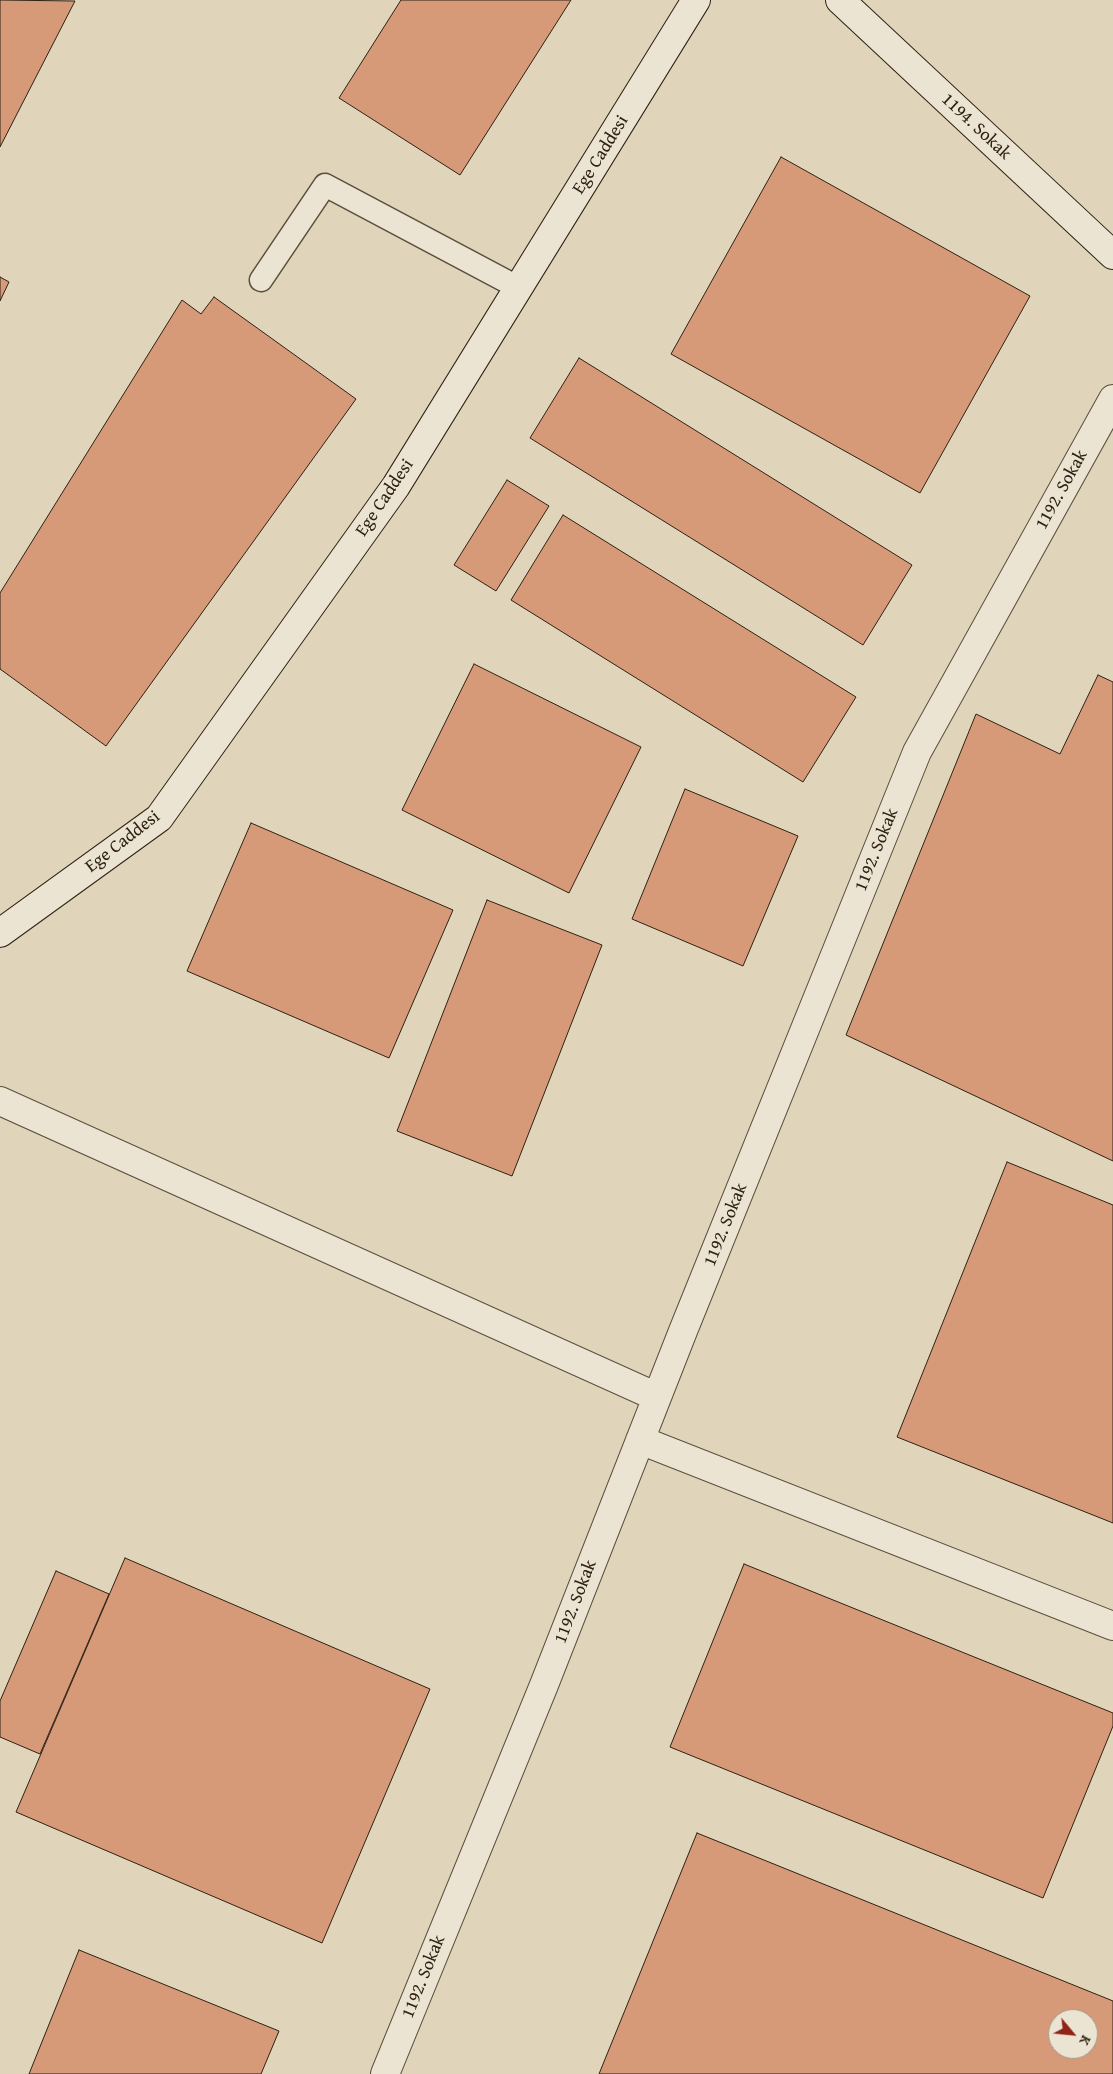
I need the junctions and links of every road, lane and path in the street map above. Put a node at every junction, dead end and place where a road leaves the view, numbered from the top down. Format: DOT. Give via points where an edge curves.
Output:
graph roads {
  1 [pos="696,0"];
  2 [pos="840,0"];
  3 [pos="1113,255"];
  4 [pos="261,280"];
  5 [pos="518,288"];
  6 [pos="1113,399"];
  7 [pos="0,932"];
  8 [pos="0,1101"];
  9 [pos="657,1397"];
  10 [pos="640,1440"];
  11 [pos="1113,1626"];
  12 [pos="385,2074"];
  1 -- 5 [label="street, Ege Caddesi"];
  2 -- 3 [label="street, 1194. Sokak"];
  4 -- 5 [label="lane" via="325,185"];
  5 -- 7 [label="street, Ege Caddesi" via="396,486 159,818"];
  6 -- 9 [label="street, 1192. Sokak" via="917,752"];
  8 -- 9 [label="street"];
  9 -- 10 [label="street, 1192. Sokak"];
  10 -- 11 [label="street"];
  10 -- 12 [label="street, 1192. Sokak"];
}
